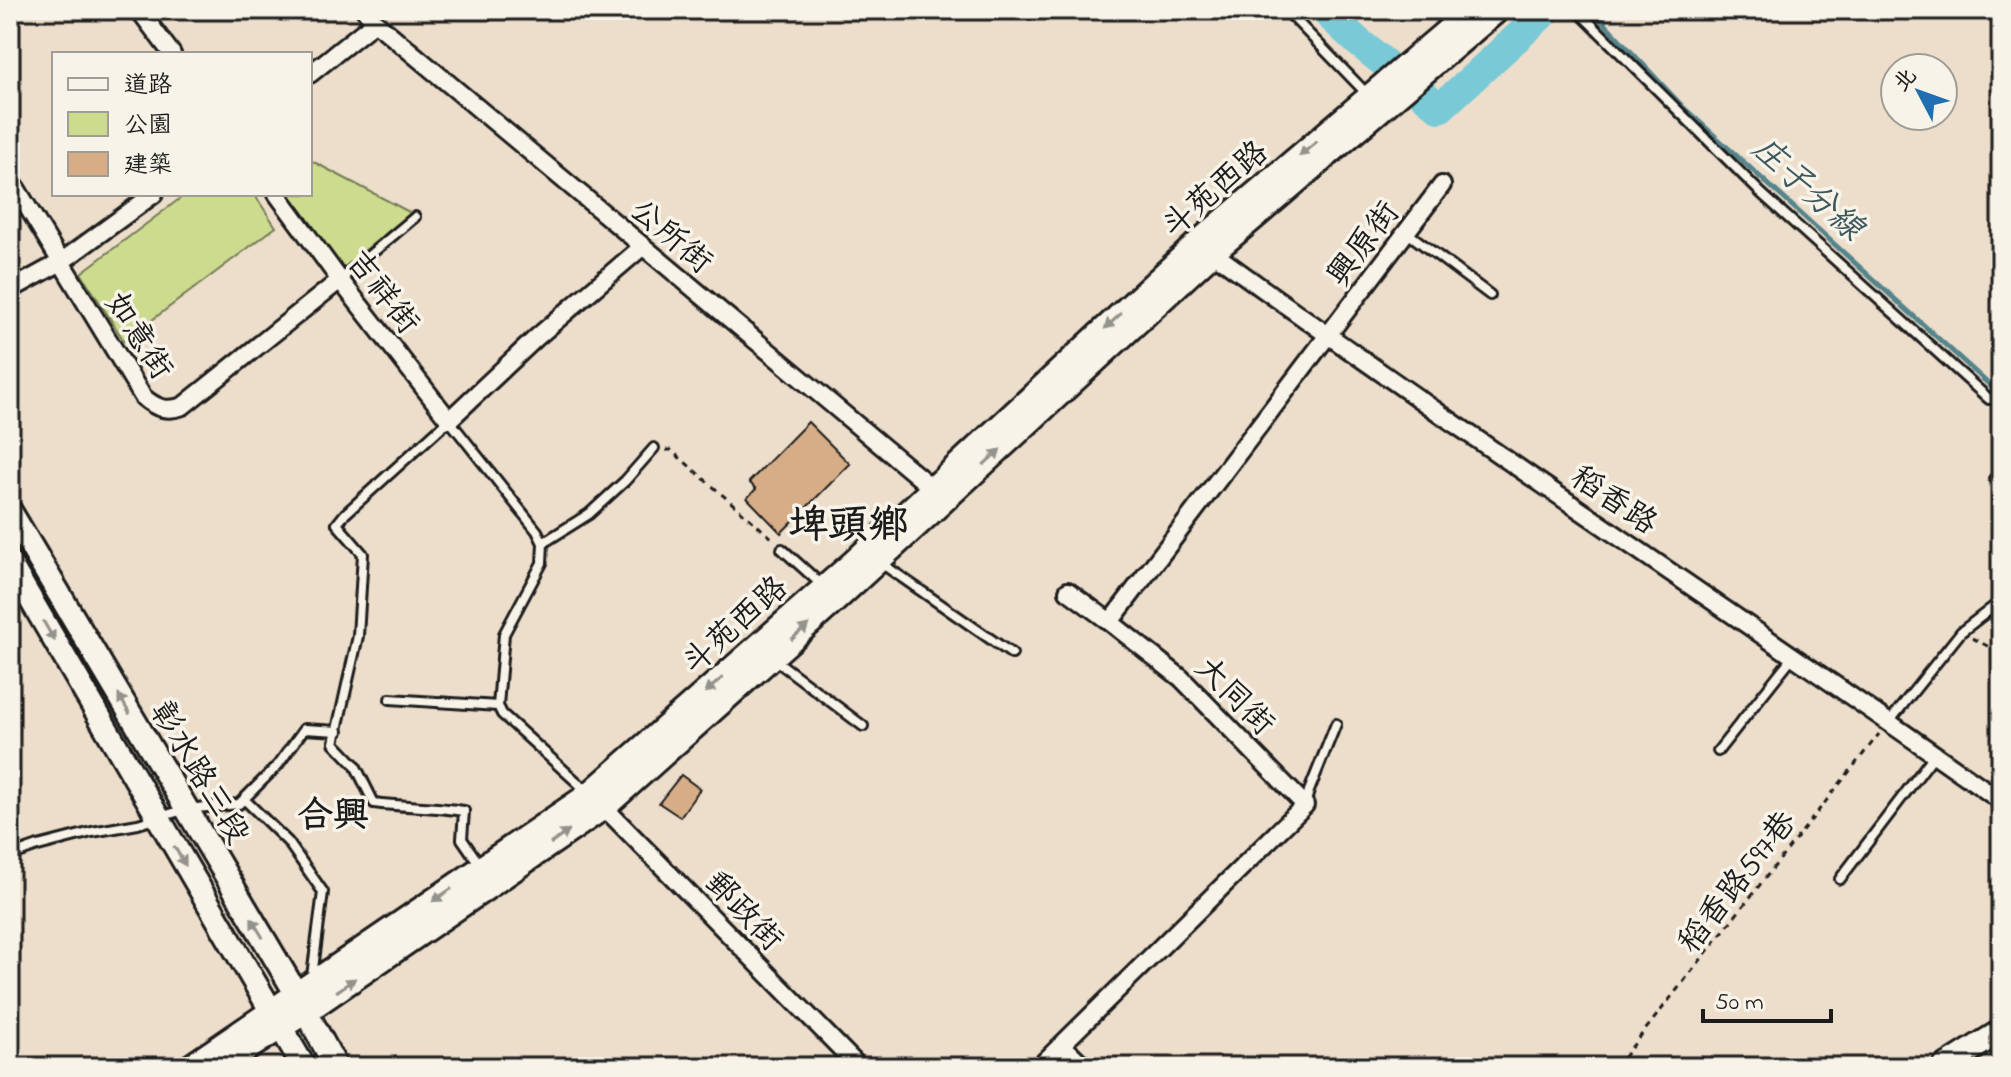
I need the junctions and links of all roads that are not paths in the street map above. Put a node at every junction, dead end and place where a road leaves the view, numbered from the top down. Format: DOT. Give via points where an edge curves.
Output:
graph roads {
  1 [pos="139,10"];
  2 [pos="1286,10"];
  3 [pos="1471,10"];
  4 [pos="1498,10"];
  5 [pos="1577,10"];
  6 [pos="370,16"];
  7 [pos="170,52"];
  8 [pos="312,72"];
  9 [pos="1396,86"];
  10 [pos="1374,104"];
  11 [pos="10,178"];
  12 [pos="1442,185"];
  13 [pos="151,196"];
  14 [pos="278,196"];
  15 [pos="415,217"];
  16 [pos="1405,231"];
  17 [pos="642,247"];
  18 [pos="1206,247"];
  19 [pos="61,262"];
  20 [pos="340,280"];
  21 [pos="10,290"];
  22 [pos="1490,295"];
  23 [pos="1327,336"];
  24 [pos="2001,395"];
  25 [pos="449,420"];
  26 [pos="654,448"];
  27 [pos="939,494"];
  28 [pos="10,511"];
  29 [pos="543,543"];
  30 [pos="782,549"];
  31 [pos="878,561"];
  32 [pos="10,564"];
  33 [pos="1068,591"];
  34 [pos="829,594"];
  35 [pos="2001,601"];
  36 [pos="1110,622"];
  37 [pos="1012,654"];
  38 [pos="1794,655"];
  39 [pos="772,658"];
  40 [pos="390,699"];
  41 [pos="498,706"];
  42 [pos="1889,722"];
  43 [pos="1336,724"];
  44 [pos="863,726"];
  45 [pos="338,731"];
  46 [pos="1718,751"];
  47 [pos="1935,754"];
  48 [pos="245,800"];
  49 [pos="597,800"];
  50 [pos="2001,801"];
  51 [pos="1305,805"];
  52 [pos="186,809"];
  53 [pos="157,818"];
  54 [pos="10,856"];
  55 [pos="481,868"];
  56 [pos="1840,879"];
  57 [pos="305,997"];
  58 [pos="276,1019"];
  59 [pos="2001,1031"];
  60 [pos="1062,1045"];
  61 [pos="10,1051"];
  62 [pos="18,1067"];
  63 [pos="189,1067"];
  64 [pos="219,1067"];
  65 [pos="304,1067"];
  66 [pos="336,1067"];
  67 [pos="859,1067"];
  68 [pos="1039,1067"];
  69 [pos="1085,1067"];
  70 [pos="1944,1067"];
  1 -- 7 [label="street"];
  2 -- 10 [label="lane"];
  3 -- 9 [label="main road"];
  4 -- 9 [label="main road"];
  5 -- 24 [label="lane" via="1784,215 1989,399"];
  6 -- 8 [label="street"];
  6 -- 17 [label="street, 公所街"];
  9 -- 10 [label="main road, 斗苑西路"];
  10 -- 18 [label="main road, 斗苑西路"];
  11 -- 19 [label="street, 如意街"];
  12 -- 16 [label="street, 興原街"];
  13 -- 19 [label="street"];
  14 -- 20 [label="street, 吉祥街"];
  15 -- 20 [label="lane"];
  16 -- 22 [label="lane"];
  16 -- 23 [label="street, 興原街"];
  17 -- 25 [label="street"];
  17 -- 27 [label="street, 公所街"];
  18 -- 23 [label="street, 稻香路"];
  18 -- 27 [label="main road, 斗苑西路"];
  19 -- 20 [label="street, 如意街" via="143,397 161,410 183,406"];
  19 -- 21 [label="street"];
  20 -- 25 [label="street, 吉祥街"];
  23 -- 36 [label="street"];
  23 -- 38 [label="street, 稻香路"];
  25 -- 29 [label="lane"];
  25 -- 45 [label="lane" via="337,524 363,554 358,636"];
  26 -- 29 [label="lane" via="589,514"];
  27 -- 31 [label="main road, 斗苑西路"];
  27 -- 34 [label="main road, 斗苑西路"];
  52 -- 28 [label="main road, 彰水路三段, one-way"];
  29 -- 41 [label="lane" via="542,563 504,634"];
  30 -- 34 [label="lane"];
  31 -- 34 [label="main road, 斗苑西路"];
  31 -- 37 [label="lane"];
  32 -- 53 [label="main road, 彰水路三段, one-way"];
  33 -- 36 [label="street, 大同街"];
  39 -- 34 [label="main road, 斗苑西路, one-way"];
  34 -- 49 [label="main road, 斗苑西路, one-way"];
  35 -- 42 [label="lane" via="1961,632"];
  36 -- 51 [label="street, 大同街" via="1181,678"];
  38 -- 42 [label="street, 稻香路"];
  38 -- 46 [label="lane"];
  39 -- 44 [label="lane"];
  39 -- 49 [label="main road, 斗苑西路"];
  40 -- 41 [label="lane"];
  41 -- 49 [label="lane"];
  42 -- 47 [label="street, 稻香路"];
  43 -- 51 [label="lane"];
  45 -- 48 [label="lane" via="304,729"];
  45 -- 55 [label="lane" via="334,743 355,765 374,803 464,811 462,839"];
  47 -- 50 [label="street, 稻香路"];
  47 -- 56 [label="lane"];
  48 -- 52 [label="lane"];
  48 -- 57 [label="lane" via="288,842 323,892"];
  49 -- 55 [label="main road, 斗苑西路"];
  57 -- 49 [label="main road, 斗苑西路, one-way"];
  49 -- 67 [label="street, 郵政街"];
  51 -- 60 [label="street"];
  52 -- 53 [label="lane"];
  57 -- 52 [label="main road, 彰水路三段, one-way"];
  53 -- 54 [label="lane"];
  53 -- 58 [label="main road, 彰水路三段, one-way"];
  55 -- 57 [label="main road, 斗苑西路, one-way"];
  57 -- 58 [label="main road, 斗苑西路"];
  57 -- 66 [label="main road, 彰水路三段"];
  58 -- 63 [label="main road, 斗苑西路"];
  58 -- 64 [label="main road, 斗苑西路"];
  58 -- 65 [label="main road, 彰水路三段"];
  59 -- 70 [label="main road"];
  60 -- 68 [label="street"];
  60 -- 69 [label="street"];
  61 -- 62 [label="lane"];
}
